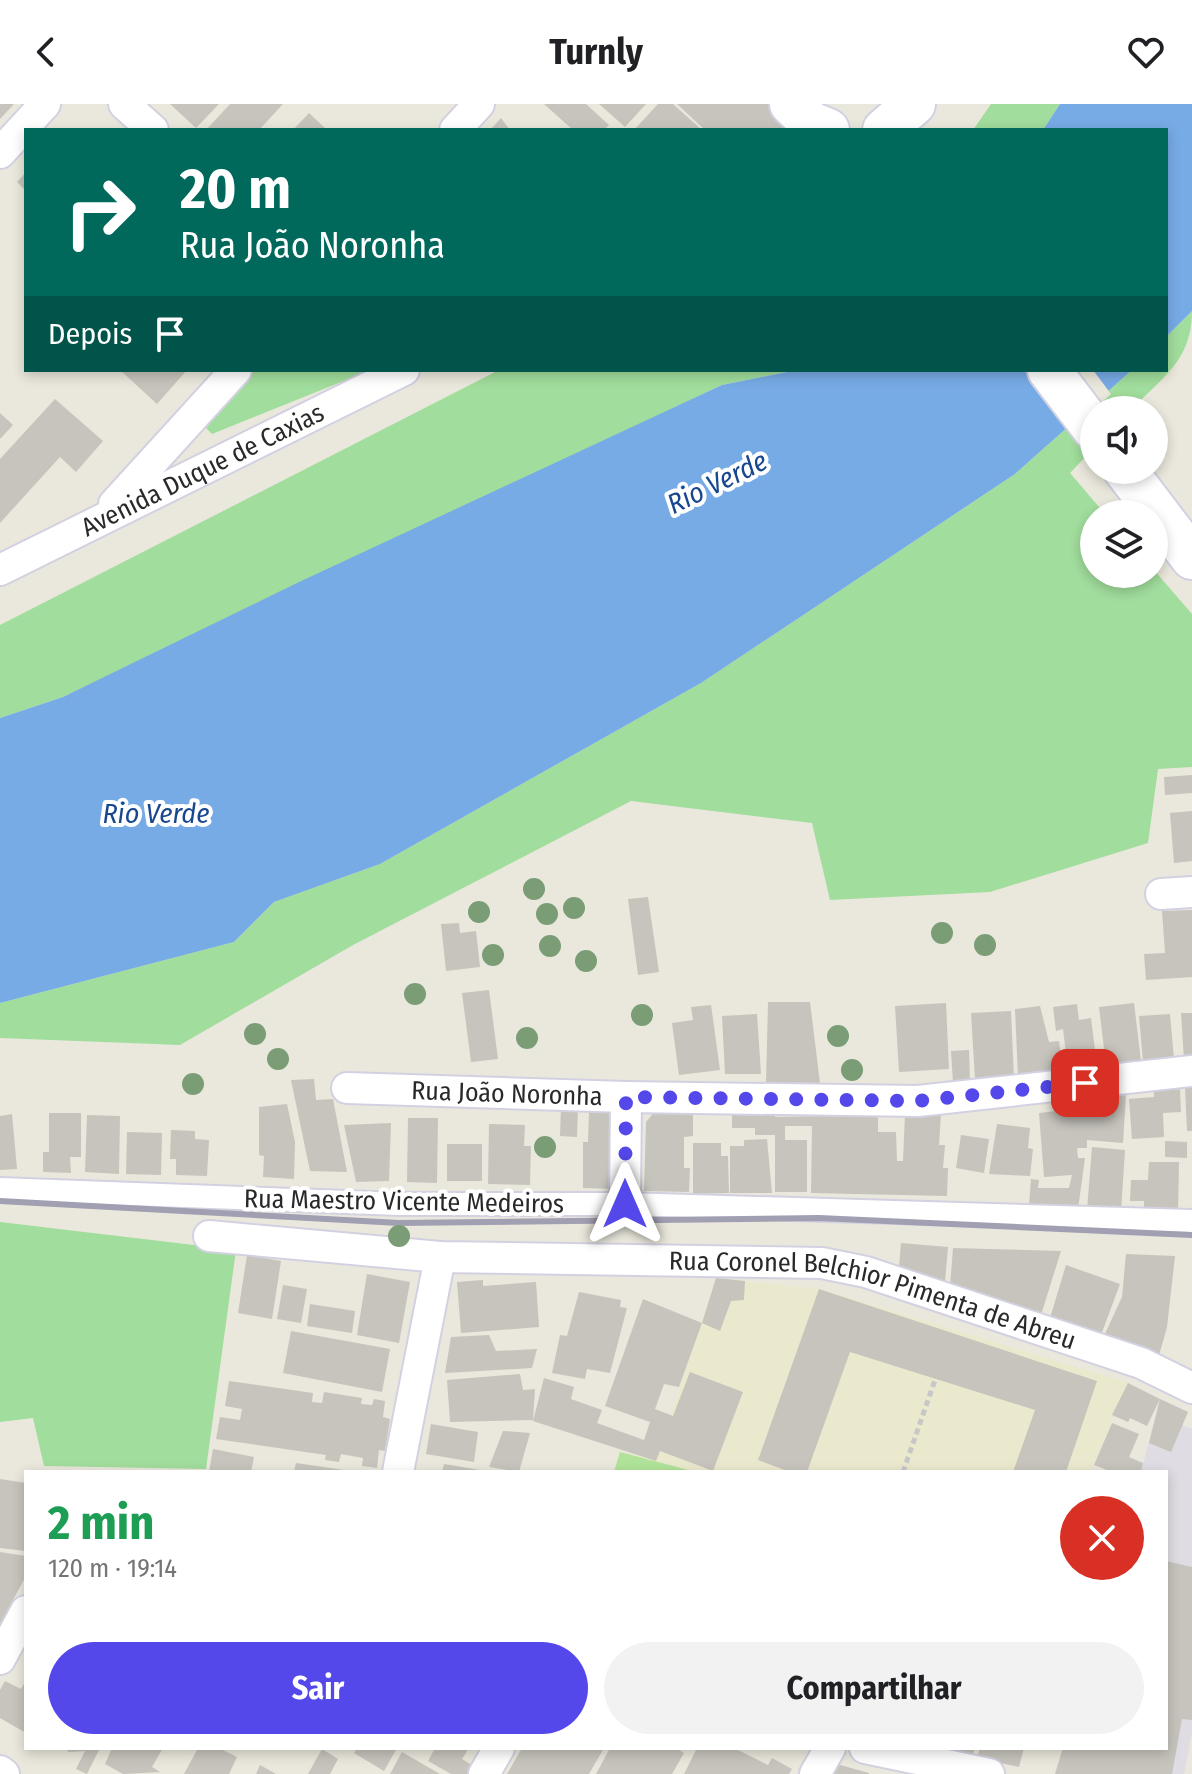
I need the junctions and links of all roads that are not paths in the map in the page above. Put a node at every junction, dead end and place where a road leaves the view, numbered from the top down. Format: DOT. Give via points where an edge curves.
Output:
graph roads {
  1 [pos="45,104"];
  2 [pos="124,104"];
  3 [pos="479,104"];
  4 [pos="791,104"];
  5 [pos="840,104"];
  6 [pos="914,104"];
  7 [pos="151,128"];
  8 [pos="457,128"];
  9 [pos="823,128"];
  10 [pos="854,128"];
  11 [pos="886,128"];
  12 [pos="0,153"];
  13 [pos="234,372"];
  14 [pos="400,372"];
  15 [pos="1051,372"];
  16 [pos="1080,411"];
  17 [pos="1135,484"];
  18 [pos="103,516"];
  19 [pos="1192,558"];
  20 [pos="0,570"];
  21 [pos="1192,892"];
  22 [pos="1161,894"];
  23 [pos="1192,1071"];
  24 [pos="347,1088"];
  25 [pos="626,1097"];
  26 [pos="0,1189"];
  27 [pos="625,1204"];
  28 [pos="1192,1221"];
  29 [pos="209,1236"];
  30 [pos="440,1257"];
  31 [pos="1192,1388"];
  32 [pos="398,1470"];
  33 [pos="24,1615"];
  34 [pos="0,1659"];
  35 [pos="498,1750"];
  36 [pos="829,1750"];
  37 [pos="875,1750"];
  38 [pos="484,1774"];
  39 [pos="815,1774"];
  40 [pos="989,1774"];
  1 -- 12 [label="street"];
  2 -- 7 [label="street"];
  3 -- 8 [label="street"];
  4 -- 9 [label="main road"];
  5 -- 10 [label="main road"];
  6 -- 11 [label="main road"];
  13 -- 18 [label="street"];
  14 -- 18 [label="street, Avenida Duque de Caxias"];
  15 -- 16 [label="main road"];
  17 -- 19 [label="main road"];
  18 -- 20 [label="street, Avenida Duque de Caxias"];
  21 -- 22 [label="street"];
  23 -- 25 [label="street, Rua João Noronha" via="918,1101"];
  24 -- 25 [label="street, Rua João Noronha"];
  25 -- 27 [label="street"];
  26 -- 27 [label="street, Rua Maestro Vicente Medeiros" via="399,1204"];
  27 -- 28 [label="street, Rua Maestro Vicente Medeiros"];
  29 -- 30 [label="street, Rua Coronel Belchior Pimenta de Abreu"];
  30 -- 31 [label="street, Rua Coronel Belchior Pimenta de Abreu" via="822,1263 866,1272 1141,1363"];
  30 -- 32 [label="street"];
  33 -- 34 [label="street"];
  35 -- 38 [label="street"];
  36 -- 39 [label="street"];
  37 -- 40 [label="street"];
}
